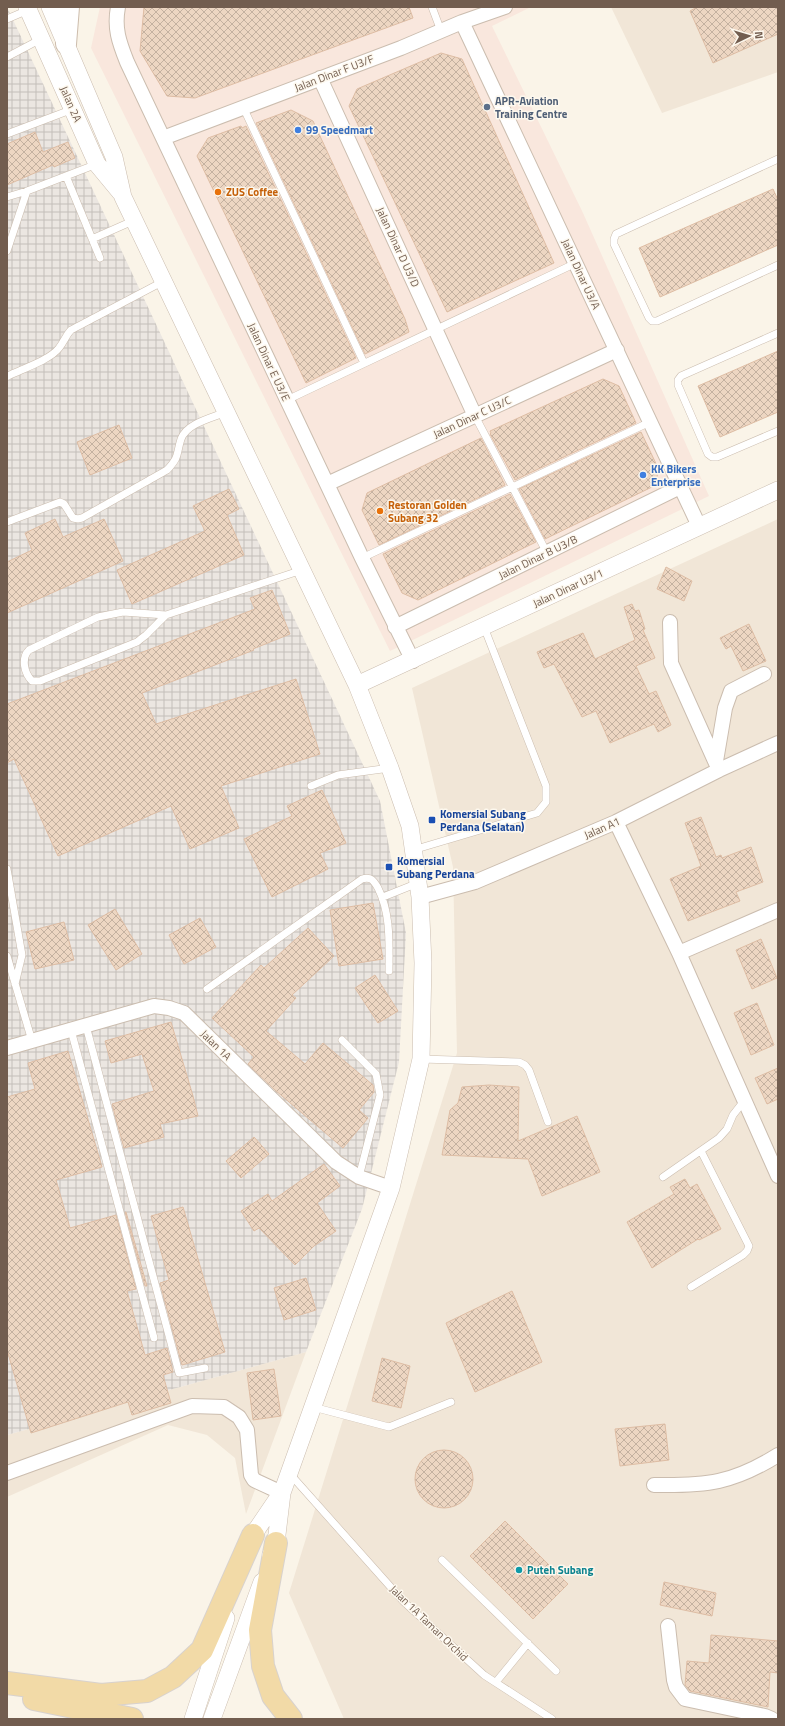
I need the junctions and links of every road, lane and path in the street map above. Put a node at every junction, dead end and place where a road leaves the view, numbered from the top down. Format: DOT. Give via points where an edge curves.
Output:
graph roads {
  1 [pos="50,7"];
  2 [pos="69,7"];
  3 [pos="118,7"];
  4 [pos="432,7"];
  5 [pos="505,7"];
  6 [pos="27,8"];
  7 [pos="7,18"];
  8 [pos="462,22"];
  9 [pos="441,31"];
  10 [pos="41,38"];
  11 [pos="66,44"];
  12 [pos="7,57"];
  13 [pos="320,78"];
  14 [pos="243,107"];
  15 [pos="73,109"];
  16 [pos="7,134"];
  17 [pos="163,138"];
  18 [pos="778,159"];
  19 [pos="97,164"];
  20 [pos="66,176"];
  21 [pos="27,191"];
  22 [pos="7,197"];
  23 [pos="123,197"];
  24 [pos="135,220"];
  25 [pos="92,240"];
  26 [pos="7,251"];
  27 [pos="100,258"];
  28 [pos="576,263"];
  29 [pos="778,266"];
  30 [pos="164,281"];
  31 [pos="436,329"];
  32 [pos="778,333"];
  33 [pos="617,350"];
  34 [pos="364,363"];
  35 [pos="8,376"];
  36 [pos="287,400"];
  37 [pos="226,412"];
  38 [pos="476,416"];
  39 [pos="650,422"];
  40 [pos="778,431"];
  41 [pos="327,484"];
  42 [pos="680,486"];
  43 [pos="513,487"];
  44 [pos="778,490"];
  45 [pos="7,522"];
  46 [pos="699,526"];
  47 [pos="547,553"];
  48 [pos="362,558"];
  49 [pos="302,570"];
  50 [pos="166,615"];
  51 [pos="670,622"];
  52 [pos="395,627"];
  53 [pos="484,627"];
  54 [pos="413,661"];
  55 [pos="764,674"];
  56 [pos="357,685"];
  57 [pos="778,742"];
  58 [pos="718,766"];
  59 [pos="390,768"];
  60 [pos="311,786"];
  61 [pos="616,822"];
  62 [pos="413,850"];
  63 [pos="7,869"];
  64 [pos="419,890"];
  65 [pos="382,897"];
  66 [pos="778,910"];
  67 [pos="679,953"];
  68 [pos="7,956"];
  69 [pos="388,971"];
  70 [pos="15,984"];
  71 [pos="207,989"];
  72 [pos="86,1026"];
  73 [pos="71,1030"];
  74 [pos="342,1040"];
  75 [pos="32,1041"];
  76 [pos="7,1048"];
  77 [pos="421,1059"];
  78 [pos="744,1101"];
  79 [pos="548,1122"];
  80 [pos="701,1151"];
  81 [pos="778,1176"];
  82 [pos="359,1177"];
  83 [pos="663,1177"];
  84 [pos="391,1188"];
  85 [pos="691,1286"];
  86 [pos="154,1338"];
  87 [pos="205,1368"];
  88 [pos="452,1402"];
  89 [pos="313,1407"];
  90 [pos="778,1455"];
  91 [pos="289,1472"];
  92 [pos="7,1473"];
  93 [pos="654,1485"];
  94 [pos="282,1493"];
  95 [pos="253,1535"];
  96 [pos="276,1542"];
  97 [pos="442,1560"];
  98 [pos="668,1626"];
  99 [pos="528,1643"];
  100 [pos="556,1671"];
  101 [pos="7,1682"];
  102 [pos="496,1682"];
  103 [pos="7,1696"];
  104 [pos="132,1719"];
  105 [pos="193,1719"];
  106 [pos="212,1719"];
  107 [pos="291,1719"];
  108 [pos="552,1719"];
  109 [pos="772,1719"];
  1 -- 11 [label="street"];
  2 -- 11 [label="main road"];
  3 -- 17 [label="street, Jalan Dinar E U3/E" via="115,20 119,41"];
  4 -- 9 [label="lane"];
  5 -- 8 [label="street, Jalan Dinar F U3/F"];
  6 -- 7 [label="lane"];
  6 -- 10 [label="street, Jalan 2A"];
  8 -- 9 [label="street, Jalan Dinar F U3/F"];
  8 -- 28 [label="street, Jalan Dinar U3/A"];
  9 -- 13 [label="street, Jalan Dinar F U3/F"];
  10 -- 12 [label="lane"];
  10 -- 15 [label="street, Jalan 2A"];
  11 -- 23 [label="street" via="114,157"];
  13 -- 14 [label="street, Jalan Dinar F U3/F"];
  13 -- 31 [label="street, Jalan Dinar D U3/D"];
  14 -- 17 [label="street, Jalan Dinar F U3/F"];
  14 -- 34 [label="lane"];
  15 -- 16 [label="lane"];
  15 -- 19 [label="street, Jalan 2A"];
  17 -- 36 [label="street, Jalan Dinar E U3/E"];
  18 -- 29 [label="lane" via="616,234 614,244 652,321 657,321"];
  19 -- 20 [label="lane"];
  19 -- 23 [label="street, Jalan 2A"];
  20 -- 21 [label="lane"];
  20 -- 25 [label="lane"];
  21 -- 22 [label="lane"];
  21 -- 26 [label="lane"];
  23 -- 24 [label="street"];
  24 -- 25 [label="lane"];
  24 -- 30 [label="street"];
  25 -- 27 [label="lane"];
  28 -- 31 [label="lane"];
  28 -- 33 [label="street, Jalan Dinar U3/A"];
  30 -- 35 [label="lane" via="71,330 52,355"];
  30 -- 37 [label="street"];
  31 -- 34 [label="lane"];
  31 -- 38 [label="street, Jalan Dinar D U3/D"];
  32 -- 40 [label="lane" via="681,376 678,380 708,454 712,457"];
  33 -- 38 [label="street, Jalan Dinar C U3/C"];
  33 -- 39 [label="street, Jalan Dinar U3/A"];
  34 -- 36 [label="lane"];
  36 -- 41 [label="street, Jalan Dinar E U3/E"];
  37 -- 45 [label="lane" via="189,428 182,438 177,459 167,470 82,518 73,518 60,502"];
  37 -- 49 [label="street"];
  38 -- 41 [label="street, Jalan Dinar C U3/C"];
  38 -- 43 [label="lane"];
  39 -- 42 [label="street, Jalan Dinar U3/A"];
  39 -- 43 [label="lane"];
  41 -- 48 [label="street, Jalan Dinar E U3/E"];
  42 -- 46 [label="street, Jalan Dinar U3/A"];
  42 -- 47 [label="street, Jalan Dinar B U3/B"];
  43 -- 47 [label="lane"];
  43 -- 48 [label="lane"];
  44 -- 46 [label="street, Jalan Dinar U3/1"];
  46 -- 53 [label="street, Jalan Dinar U3/1"];
  47 -- 52 [label="street, Jalan Dinar B U3/B"];
  48 -- 52 [label="street, Jalan Dinar E U3/E"];
  49 -- 50 [label="lane"];
  49 -- 56 [label="street"];
  50 -- 50 [label="lane" via="123,612 98,617 29,650 25,658 29,678 32,681 40,681 137,642"];
  51 -- 58 [label="street" via="671,663"];
  52 -- 54 [label="street, Jalan Dinar E U3/E"];
  53 -- 54 [label="street, Jalan Dinar U3/1"];
  53 -- 62 [label="lane" via="546,786 546,802 538,813"];
  54 -- 56 [label="street, Jalan Dinar U3/1"];
  55 -- 58 [label="street" via="731,691 725,708"];
  56 -- 59 [label="street"];
  57 -- 58 [label="street, Jalan A1"];
  58 -- 61 [label="street, Jalan A1"];
  59 -- 60 [label="lane" via="338,775"];
  59 -- 62 [label="street" via="410,826"];
  61 -- 64 [label="street, Jalan A1" via="475,882"];
  61 -- 67 [label="street"];
  62 -- 64 [label="street"];
  63 -- 70 [label="lane" via="22,955"];
  64 -- 65 [label="lane"];
  64 -- 77 [label="street" via="423,963"];
  65 -- 69 [label="lane" via="389,932"];
  65 -- 71 [label="lane" via="371,878 362,879"];
  66 -- 67 [label="street"];
  67 -- 78 [label="street"];
  68 -- 70 [label="lane"];
  70 -- 75 [label="lane"];
  72 -- 73 [label="street, Jalan 1A"];
  72 -- 82 [label="street, Jalan 1A" via="154,1006 184,1013 336,1162"];
  72 -- 87 [label="lane" via="179,1373"];
  73 -- 75 [label="street, Jalan 1A"];
  73 -- 86 [label="lane"];
  74 -- 82 [label="lane" via="376,1074 380,1095"];
  75 -- 76 [label="street, Jalan 1A"];
  77 -- 79 [label="lane" via="520,1062 529,1070"];
  77 -- 84 [label="street"];
  78 -- 80 [label="lane" via="727,1129"];
  78 -- 81 [label="street"];
  80 -- 83 [label="lane"];
  80 -- 85 [label="lane" via="749,1246 743,1255"];
  82 -- 84 [label="street, Jalan 1A"];
  84 -- 89 [label="street"];
  88 -- 89 [label="lane" via="389,1427"];
  89 -- 91 [label="street"];
  90 -- 93 [label="street" via="739,1476 715,1483"];
  91 -- 94 [label="street"];
  91 -- 102 [label="lane, Jalan 1A Taman Orchid" via="404,1602"];
  92 -- 94 [label="street" via="192,1406 224,1406 239,1417 247,1430 251,1475 254,1480"];
  94 -- 95 [label="street"];
  94 -- 96 [label="street"];
  95 -- 101 [label="main road" via="202,1650 172,1677 147,1691 101,1695"];
  95 -- 105 [label="street"];
  96 -- 106 [label="street"];
  96 -- 107 [label="main road" via="260,1630 263,1666 273,1696"];
  97 -- 99 [label="lane"];
  98 -- 109 [label="street" via="674,1680 685,1699"];
  99 -- 100 [label="lane"];
  99 -- 102 [label="lane"];
  102 -- 108 [label="lane, Jalan 1A Taman Orchid"];
  103 -- 104 [label="main road"];
}
